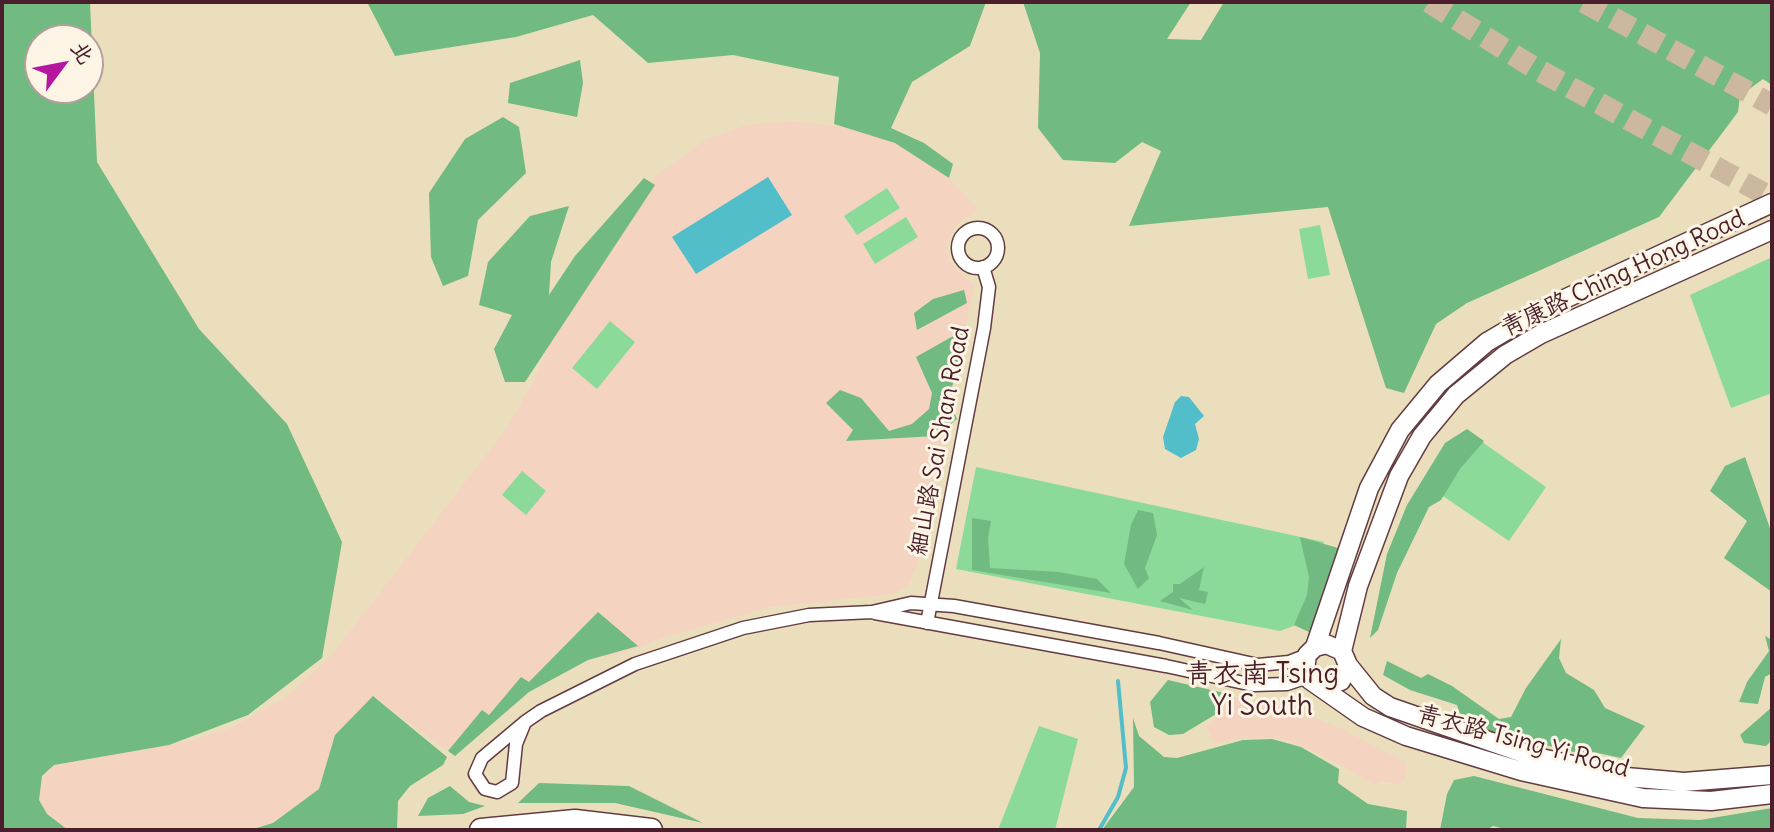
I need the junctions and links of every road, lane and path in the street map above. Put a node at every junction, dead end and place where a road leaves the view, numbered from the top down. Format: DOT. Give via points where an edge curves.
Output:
graph roads {
  1 [pos="1772,203"];
  2 [pos="1772,230"];
  3 [pos="983,267"];
  4 [pos="931,603"];
  5 [pos="872,612"];
  6 [pos="927,623"];
  7 [pos="1311,651"];
  8 [pos="1345,658"];
  9 [pos="1315,682"];
  10 [pos="525,722"];
  11 [pos="1772,775"];
  12 [pos="1772,794"];
  13 [pos="481,830"];
  14 [pos="651,830"];
  1 -- 7 [label="main road, 青康路 Ching Hong Road" via="1545,308 1487,342 1438,384 1400,430 1369,488"];
  2 -- 8 [label="main road, 青康路 Ching Hong Road" via="1541,334 1456,395 1427,429 1399,476 1358,586"];
  3 -- 4 [label="street, 細山路 Sai Shan Road" via="989,287 984,328"];
  4 -- 5 [label="street"];
  4 -- 6 [label="street, 細山路 Sai Shan Road"];
  4 -- 7 [label="street" via="1258,665 1289,662"];
  5 -- 6 [label="street"];
  5 -- 10 [label="street" via="809,615 710,636 604,677"];
  6 -- 9 [label="street" via="1253,685"];
  7 -- 8 [label="main road" via="1326,644"];
  7 -- 9 [label="main road"];
  8 -- 9 [label="main road" via="1345,677 1338,684"];
  8 -- 11 [label="main road, 青衣路 Tsing Yi Road" via="1373,696 1390,707 1532,756 1626,777 1684,782"];
  9 -- 12 [label="main road, 青衣路 Tsing Yi Road" via="1375,723 1521,771 1681,802"];
  10 -- 10 [label="street" via="516,744 512,783 497,792 485,789 476,777 478,763"];
  13 -- 14 [label="highway" via="575,821"];
}
